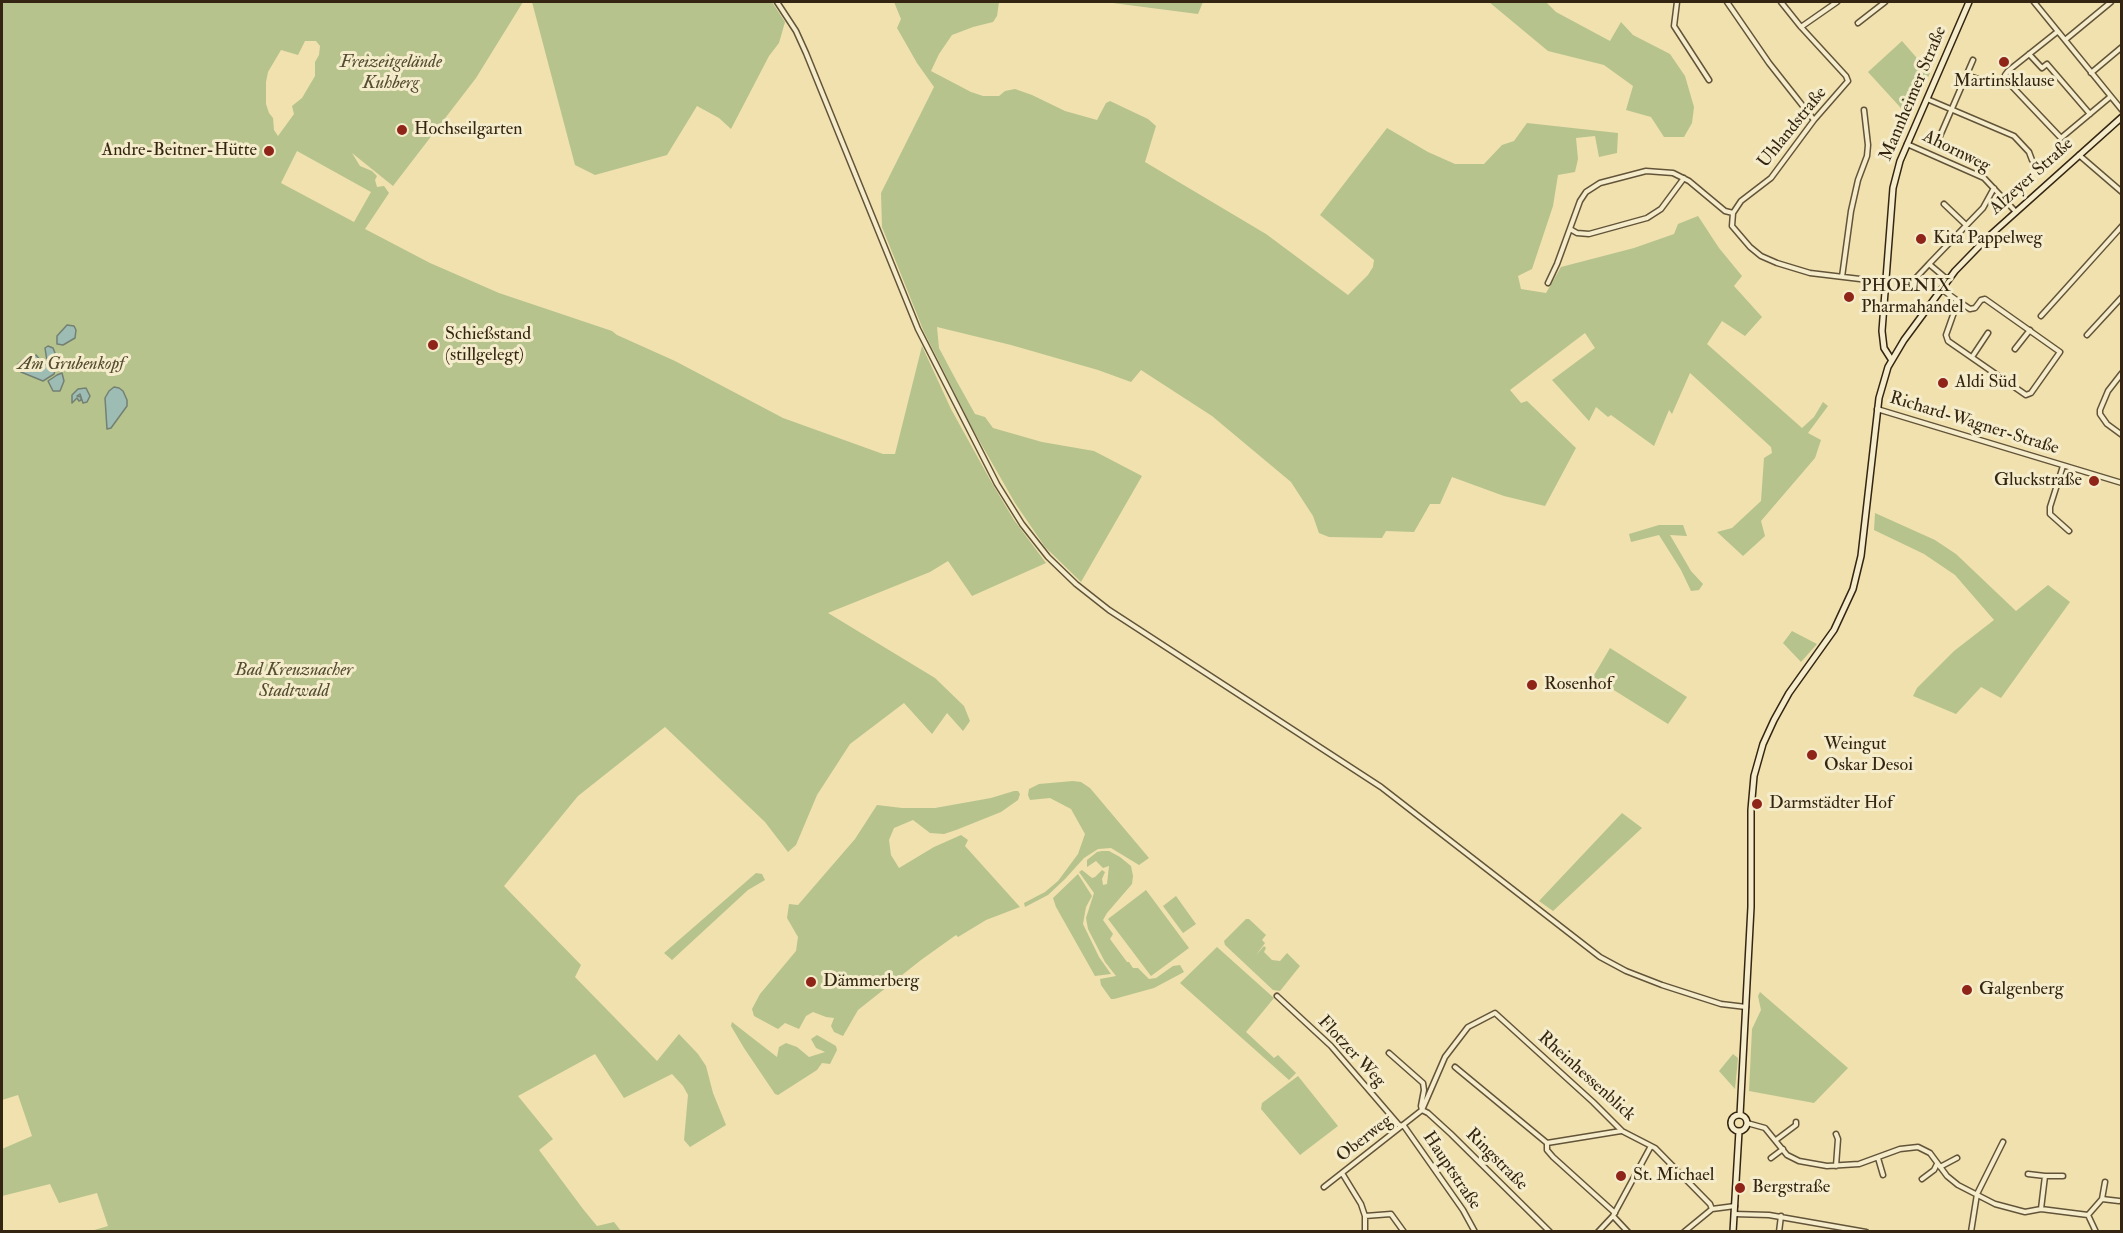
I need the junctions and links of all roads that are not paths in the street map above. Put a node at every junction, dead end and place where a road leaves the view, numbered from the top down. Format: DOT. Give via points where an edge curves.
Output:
graph roads {
  1 [pos="777,2"];
  2 [pos="1677,2"];
  3 [pos="1727,2"];
  4 [pos="1781,2"];
  5 [pos="1837,2"];
  6 [pos="1885,2"];
  7 [pos="1969,2"];
  8 [pos="2034,2"];
  9 [pos="2111,2"];
  10 [pos="1858,23"];
  11 [pos="1801,27"];
  12 [pos="2057,32"];
  13 [pos="2065,40"];
  14 [pos="2121,47"];
  15 [pos="2029,54"];
  16 [pos="1973,60"];
  17 [pos="2091,73"];
  18 [pos="1967,75"];
  19 [pos="1709,80"];
  20 [pos="1992,84"];
  21 [pos="2110,97"];
  22 [pos="1926,99"];
  23 [pos="1952,109"];
  24 [pos="1864,110"];
  25 [pos="2121,110"];
  26 [pos="2090,114"];
  27 [pos="2121,117"];
  28 [pos="1814,120"];
  29 [pos="1937,142"];
  30 [pos="1907,144"];
  31 [pos="2079,155"];
  32 [pos="2032,160"];
  33 [pos="1684,178"];
  34 [pos="1994,188"];
  35 [pos="2121,192"];
  36 [pos="1944,204"];
  37 [pos="2016,212"];
  38 [pos="1733,213"];
  39 [pos="1966,225"];
  40 [pos="2121,226"];
  41 [pos="1570,229"];
  42 [pos="1929,264"];
  43 [pos="1842,277"];
  44 [pos="1916,279"];
  45 [pos="1948,280"];
  46 [pos="1885,282"];
  47 [pos="1548,283"];
  48 [pos="1941,289"];
  49 [pos="2121,297"];
  50 [pos="1958,301"];
  51 [pos="2041,316"];
  52 [pos="2030,330"];
  53 [pos="1988,333"];
  54 [pos="2087,335"];
  55 [pos="1883,343"];
  56 [pos="2014,349"];
  57 [pos="1898,350"];
  58 [pos="1972,357"];
  59 [pos="1892,359"];
  60 [pos="2121,373"];
  61 [pos="1877,409"];
  62 [pos="2121,435"];
  63 [pos="2063,466"];
  64 [pos="2121,483"];
  65 [pos="2069,531"];
  66 [pos="1277,996"];
  67 [pos="1746,1007"];
  68 [pos="1495,1013"];
  69 [pos="1389,1053"];
  70 [pos="1455,1066"];
  71 [pos="1422,1110"];
  72 [pos="1740,1115"];
  73 [pos="1796,1122"];
  74 [pos="1748,1123"];
  75 [pos="1404,1126"];
  76 [pos="1622,1131"];
  77 [pos="1739,1131"];
  78 [pos="1836,1134"];
  79 [pos="1776,1140"];
  80 [pos="2003,1142"];
  81 [pos="1547,1143"];
  82 [pos="1651,1146"];
  83 [pos="1783,1149"];
  84 [pos="1771,1158"];
  85 [pos="1878,1158"];
  86 [pos="1957,1158"];
  87 [pos="1938,1165"];
  88 [pos="1836,1166"];
  89 [pos="1342,1173"];
  90 [pos="2028,1174"];
  91 [pos="1883,1175"];
  92 [pos="2046,1176"];
  93 [pos="2064,1176"];
  94 [pos="1922,1179"];
  95 [pos="2105,1182"];
  96 [pos="1324,1187"];
  97 [pos="1977,1194"];
  98 [pos="2102,1199"];
  99 [pos="2119,1201"];
  100 [pos="1735,1206"];
  101 [pos="1712,1209"];
  102 [pos="2041,1209"];
  103 [pos="1614,1214"];
  104 [pos="1734,1214"];
  105 [pos="2088,1215"];
  106 [pos="1365,1216"];
  107 [pos="1781,1216"];
  108 [pos="1365,1232"];
  109 [pos="1404,1232"];
  110 [pos="1475,1232"];
  111 [pos="1550,1232"];
  112 [pos="1598,1232"];
  113 [pos="1628,1232"];
  114 [pos="1684,1232"];
  115 [pos="1733,1232"];
  116 [pos="1779,1232"];
  117 [pos="1866,1232"];
  118 [pos="1971,1232"];
  119 [pos="2096,1232"];
  1 -- 67 [label="street" via="806,53 918,329 997,484 1048,556 1109,610 1381,787 1600,957 1662,985 1721,1004"];
  2 -- 19 [label="street" via="1674,26"];
  3 -- 28 [label="street"];
  4 -- 11 [label="street"];
  5 -- 11 [label="street"];
  6 -- 10 [label="street"];
  7 -- 22 [label="main road, Mannheimer Straße"];
  8 -- 12 [label="street"];
  9 -- 13 [label="street"];
  11 -- 28 [label="street, Uhlandstraße" via="1848,81"];
  12 -- 13 [label="street"];
  12 -- 15 [label="street"];
  13 -- 17 [label="street"];
  14 -- 17 [label="street"];
  15 -- 26 [label="street" via="2042,68 2048,63"];
  15 -- 26 [label="street" via="2005,75 2007,81 2061,138"];
  16 -- 18 [label="street"];
  17 -- 21 [label="street"];
  18 -- 20 [label="street"];
  18 -- 23 [label="street"];
  21 -- 25 [label="street"];
  21 -- 26 [label="street"];
  22 -- 23 [label="street"];
  22 -- 30 [label="main road, Mannheimer Straße"];
  23 -- 29 [label="street"];
  23 -- 32 [label="street" via="2014,136"];
  24 -- 43 [label="street" via="1867,156 1851,211"];
  27 -- 31 [label="main road, Alzeyer Straße"];
  28 -- 38 [label="street, Uhlandstraße" via="1771,178 1741,201"];
  30 -- 34 [label="street, Ahornweg" via="1984,178"];
  30 -- 46 [label="main road, Mannheimer Straße" via="1892,195"];
  31 -- 35 [label="street"];
  31 -- 37 [label="main road, Alzeyer Straße"];
  33 -- 38 [label="street" via="1725,211"];
  33 -- 41 [label="street" via="1660,209 1647,218 1589,234"];
  33 -- 41 [label="street" via="1646,171 1600,183 1583,196"];
  34 -- 37 [label="street, Ahornweg"];
  34 -- 39 [label="street" via="1983,208"];
  36 -- 39 [label="street"];
  37 -- 45 [label="main road, Alzeyer Straße"];
  38 -- 43 [label="street" via="1735,231 1761,256 1810,273"];
  39 -- 42 [label="street"];
  40 -- 51 [label="street"];
  41 -- 47 [label="street"];
  42 -- 44 [label="street"];
  42 -- 45 [label="street"];
  43 -- 46 [label="street"];
  45 -- 48 [label="main road, Alzeyer Straße"];
  46 -- 55 [label="main road, Mannheimer Straße"];
  48 -- 50 [label="street"];
  48 -- 57 [label="main road, Alzeyer Straße"];
  49 -- 54 [label="street"];
  50 -- 52 [label="street" via="1973,309 1985,298"];
  50 -- 58 [label="street" via="1946,338"];
  52 -- 56 [label="street"];
  52 -- 58 [label="street" via="2060,352 2029,395"];
  53 -- 58 [label="street"];
  55 -- 57 [label="main road" via="1890,351"];
  55 -- 59 [label="main road"];
  57 -- 59 [label="main road, Alzeyer Straße"];
  59 -- 61 [label="main road, Alzeyer Straße"];
  60 -- 62 [label="street" via="2100,410 2107,424"];
  61 -- 63 [label="street, Richard-Wagner-Straße"];
  61 -- 67 [label="main road, Alzeyer Straße" via="1861,556 1853,589 1834,630 1774,720 1756,768 1751,810"];
  63 -- 64 [label="street, Richard-Wagner-Straße"];
  63 -- 65 [label="street, Richard-Wagner-Straße" via="2050,514"];
  66 -- 75 [label="street, Flotzer Weg" via="1331,1046 1399,1125"];
  67 -- 72 [label="main road, Alzeyer Straße"];
  68 -- 71 [label="street, Oberweg" via="1468,1027 1445,1057"];
  68 -- 76 [label="street, Rheinhessenblick"];
  69 -- 71 [label="street" via="1423,1083"];
  70 -- 81 [label="street"];
  71 -- 75 [label="street, Oberweg"];
  71 -- 111 [label="street, Ringstraße"];
  72 -- 74 [label="main road"];
  72 -- 77 [label="main road" via="1731,1122"];
  73 -- 79 [label="street"];
  74 -- 77 [label="main road"];
  74 -- 79 [label="street" via="1765,1128"];
  75 -- 89 [label="street, Oberweg"];
  75 -- 110 [label="street, Hauptstraße"];
  76 -- 81 [label="street"];
  76 -- 82 [label="street, Rheinhessenblick"];
  77 -- 100 [label="main road"];
  78 -- 88 [label="street"];
  79 -- 83 [label="street"];
  80 -- 97 [label="street"];
  81 -- 103 [label="street" via="1553,1157"];
  82 -- 101 [label="street, Rheinhessenblick"];
  82 -- 103 [label="street"];
  83 -- 84 [label="street"];
  83 -- 88 [label="street" via="1799,1161"];
  85 -- 87 [label="street" via="1918,1147 1926,1150"];
  85 -- 88 [label="street"];
  85 -- 91 [label="street"];
  86 -- 87 [label="street"];
  87 -- 94 [label="street"];
  87 -- 97 [label="street" via="1958,1185"];
  89 -- 96 [label="street, Oberweg"];
  89 -- 106 [label="street" via="1357,1194"];
  90 -- 92 [label="street"];
  92 -- 93 [label="street"];
  92 -- 102 [label="street"];
  95 -- 98 [label="street"];
  97 -- 102 [label="street" via="1995,1204 2025,1212"];
  97 -- 118 [label="street"];
  98 -- 99 [label="street"];
  98 -- 105 [label="street"];
  100 -- 101 [label="street"];
  100 -- 104 [label="main road"];
  101 -- 114 [label="street"];
  102 -- 105 [label="street"];
  103 -- 112 [label="street"];
  103 -- 113 [label="street"];
  104 -- 107 [label="street"];
  104 -- 115 [label="main road"];
  105 -- 119 [label="street"];
  106 -- 108 [label="street"];
  106 -- 109 [label="street" via="1391,1214"];
  107 -- 116 [label="street"];
  107 -- 117 [label="street"];
}
